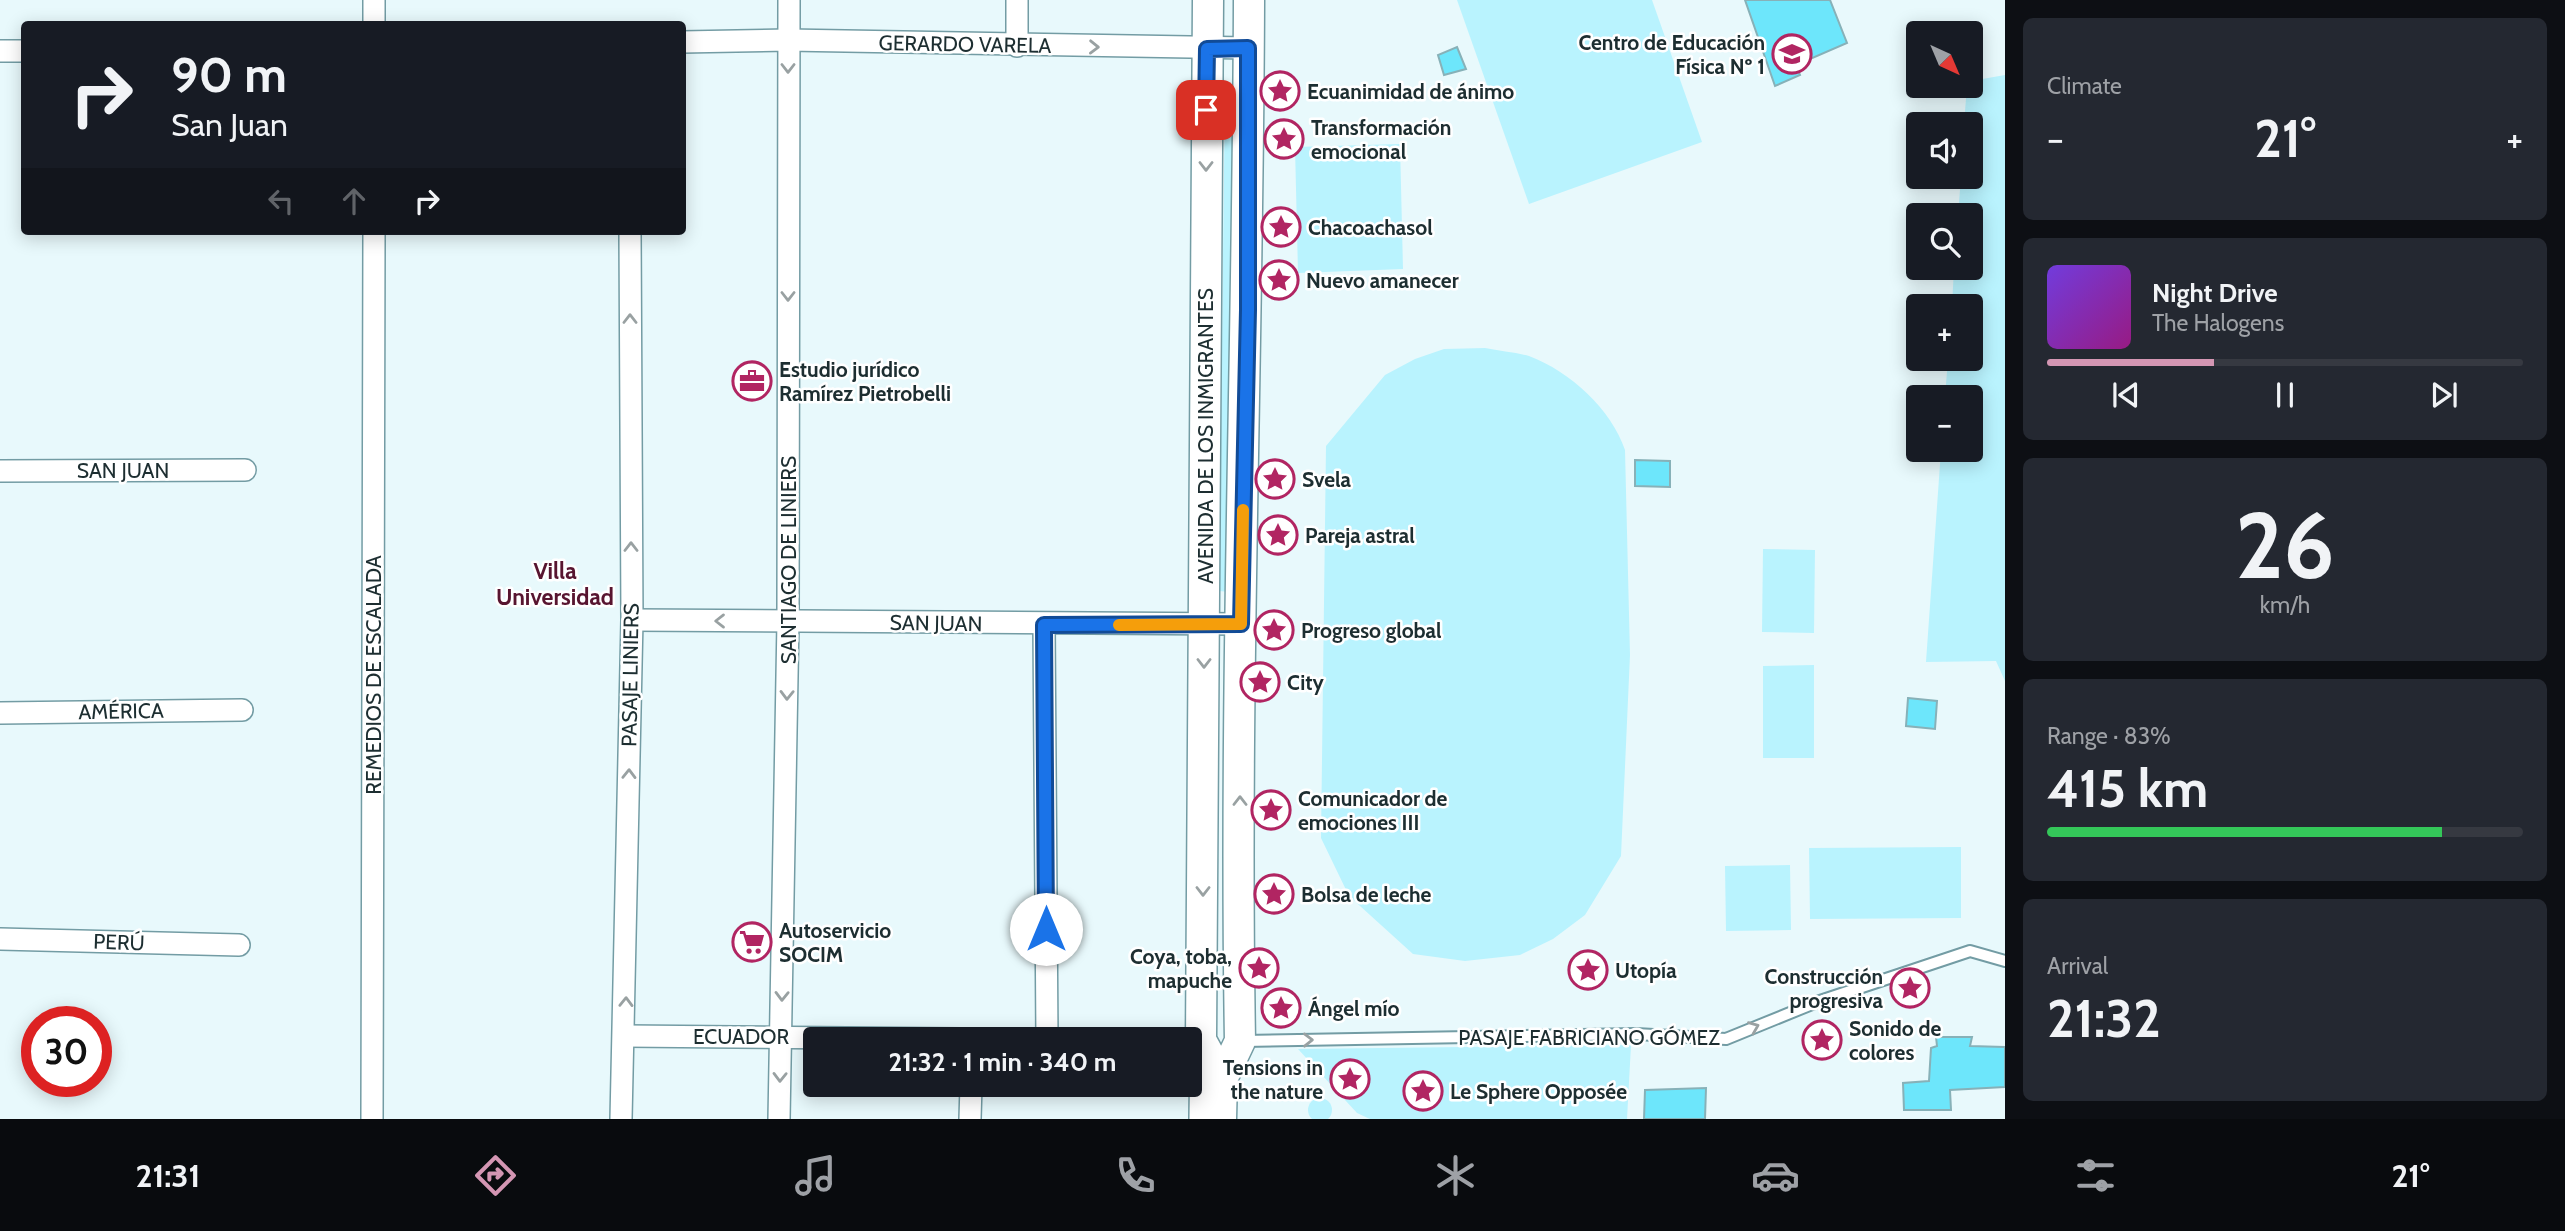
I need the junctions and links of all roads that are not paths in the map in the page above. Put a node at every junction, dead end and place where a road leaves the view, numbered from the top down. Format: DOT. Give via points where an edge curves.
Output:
graph roads {
  1 [pos="374,0"];
  2 [pos="789,0"];
  3 [pos="1017,0"];
  4 [pos="1208,0"];
  5 [pos="1250,0"];
  6 [pos="374,21"];
  7 [pos="788,40"];
  8 [pos="686,42"];
  9 [pos="1017,46"];
  10 [pos="1248,48"];
  11 [pos="1207,49"];
  12 [pos="0,51"];
  13 [pos="21,51"];
  14 [pos="374,235"];
  15 [pos="630,235"];
  16 [pos="245,470"];
  17 [pos="0,471"];
  18 [pos="632,621"];
  19 [pos="788,621"];
  20 [pos="1204,624"];
  21 [pos="1241,624"];
  22 [pos="1044,625"];
  23 [pos="242,710"];
  24 [pos="0,713"];
  25 [pos="0,939"];
  26 [pos="239,945"];
  27 [pos="2005,961"];
  28 [pos="1047,1027"];
  29 [pos="1196,1027"];
  30 [pos="625,1036"];
  31 [pos="781,1036"];
  32 [pos="803,1036"];
  33 [pos="1202,1040"];
  34 [pos="1240,1041"];
  35 [pos="1202,1049"];
  36 [pos="1222,1079"];
  37 [pos="971,1097"];
  38 [pos="1199,1097"];
  39 [pos="372,1119"];
  40 [pos="621,1119"];
  41 [pos="779,1119"];
  42 [pos="970,1119"];
  43 [pos="1200,1119"];
  44 [pos="1221,1119"];
  1 -- 6 [label="street"];
  2 -- 7 [label="street, SANTIAGO DE LINIERS"];
  3 -- 9 [label="street"];
  4 -- 11 [label="main road, AVENIDA DE LOS INMIGRANTES"];
  5 -- 10 [label="main road, AVENIDA DE LOS INMIGRANTES"];
  7 -- 8 [label="street, GERARDO VARELA"];
  7 -- 9 [label="street, GERARDO VARELA"];
  7 -- 19 [label="street, SANTIAGO DE LINIERS, one-way"];
  9 -- 11 [label="street, GERARDO VARELA, one-way"];
  10 -- 11 [label="street, GERARDO VARELA"];
  10 -- 21 [label="main road, AVENIDA DE LOS INMIGRANTES"];
  11 -- 20 [label="main road, AVENIDA DE LOS INMIGRANTES, one-way"];
  12 -- 13 [label="street"];
  14 -- 39 [label="street, REMEDIOS DE ESCALADA"];
  18 -- 15 [label="street, PASAJE LINIERS, one-way"];
  16 -- 17 [label="street, SAN JUAN"];
  19 -- 18 [label="street, SAN JUAN, one-way"];
  30 -- 18 [label="street, PASAJE LINIERS, one-way"];
  19 -- 22 [label="street, SAN JUAN"];
  19 -- 31 [label="street, SANTIAGO DE LINIERS, one-way"];
  20 -- 21 [label="street, SAN JUAN"];
  20 -- 22 [label="street, SAN JUAN"];
  20 -- 29 [label="main road, AVENIDA DE LOS INMIGRANTES, one-way"];
  34 -- 21 [label="main road, AVENIDA DE LOS INMIGRANTES, one-way"];
  22 -- 28 [label="street"];
  23 -- 24 [label="street, AMÉRICA"];
  25 -- 26 [label="street, PERÚ"];
  34 -- 27 [label="lane, PASAJE FABRICIANO GÓMEZ, one-way" via="1636,1034 1726,1039 1817,1002 1970,951"];
  30 -- 31 [label="street, ECUADOR"];
  30 -- 40 [label="street, PASAJE LINIERS"];
  31 -- 32 [label="street, ECUADOR"];
  31 -- 41 [label="street, SANTIAGO DE LINIERS, one-way"];
  33 -- 34 [label="street"];
  34 -- 36 [label="main road, AVENIDA DE LOS INMIGRANTES"];
  35 -- 36 [label="main road, AVENIDA DE LOS INMIGRANTES"];
  36 -- 44 [label="main road, AVENIDA DE LOS INMIGRANTES"];
  37 -- 42 [label="street"];
  38 -- 43 [label="street, AVENIDA DE LOS INMIGRANTES"];
}
